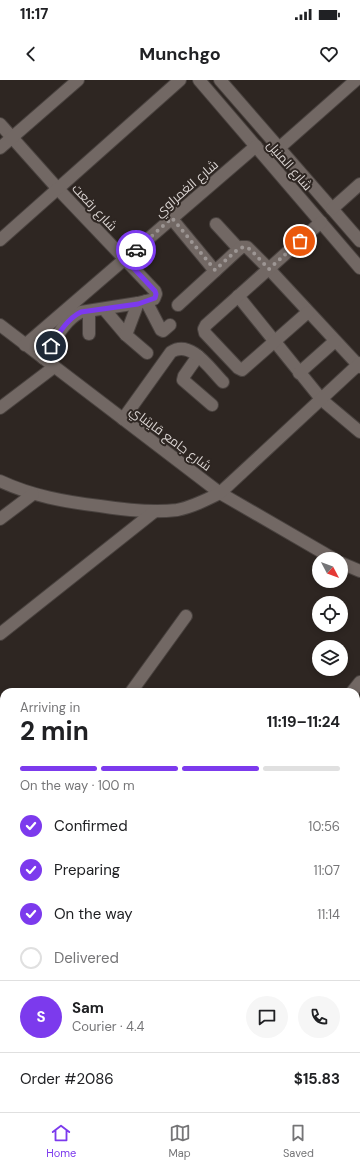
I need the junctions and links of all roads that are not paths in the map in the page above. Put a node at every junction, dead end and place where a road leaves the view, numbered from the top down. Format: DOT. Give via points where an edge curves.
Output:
graph roads {
  1 [pos="78,80"];
  2 [pos="180,80"];
  3 [pos="200,80"];
  4 [pos="220,80"];
  5 [pos="356,80"];
  6 [pos="0,124"];
  7 [pos="12,138"];
  8 [pos="256,146"];
  9 [pos="0,148"];
  10 [pos="279,148"];
  11 [pos="360,184"];
  12 [pos="58,189"];
  13 [pos="332,209"];
  14 [pos="172,218"];
  15 [pos="321,222"];
  16 [pos="216,224"];
  17 [pos="0,240"];
  18 [pos="360,240"];
  19 [pos="238,249"];
  20 [pos="125,259"];
  21 [pos="360,268"];
  22 [pos="269,269"];
  23 [pos="215,270"];
  24 [pos="238,296"];
  25 [pos="142,302"];
  26 [pos="178,305"];
  27 [pos="104,309"];
  28 [pos="90,311"];
  29 [pos="308,312"];
  30 [pos="0,326"];
  31 [pos="170,326"];
  32 [pos="89,334"];
  33 [pos="126,335"];
  34 [pos="336,341"];
  35 [pos="274,342"];
  36 [pos="25,345"];
  37 [pos="147,354"];
  38 [pos="198,356"];
  39 [pos="43,358"];
  40 [pos="359,365"];
  41 [pos="54,367"];
  42 [pos="299,373"];
  43 [pos="222,382"];
  44 [pos="322,400"];
  45 [pos="212,405"];
  46 [pos="1,406"];
  47 [pos="123,420"];
  48 [pos="360,432"];
  49 [pos="0,481"];
  50 [pos="220,493"];
  51 [pos="33,494"];
  52 [pos="155,511"];
  53 [pos="0,519"];
  54 [pos="322,552"];
  55 [pos="348,566"];
  56 [pos="360,571"];
  57 [pos="186,616"];
  58 [pos="0,634"];
  59 [pos="134,688"];
  1 -- 7 [label="street"];
  2 -- 12 [label="street"];
  3 -- 8 [label="street, شارع المنيل"];
  4 -- 10 [label="street, شارع المنيل"];
  5 -- 10 [label="street"];
  6 -- 7 [label="street, شارع رفعت"];
  7 -- 9 [label="street"];
  7 -- 12 [label="street, شارع رفعت"];
  8 -- 14 [label="street, شارع الغمراوي"];
  8 -- 15 [label="street, شارع المنيل"];
  10 -- 13 [label="street, شارع المنيل"];
  11 -- 13 [label="street"];
  12 -- 17 [label="street"];
  12 -- 20 [label="street, شارع رفعت"];
  13 -- 18 [label="street, شارع المنيل"];
  14 -- 20 [label="street, شارع الغمراوي"];
  14 -- 23 [label="street"];
  15 -- 21 [label="street, شارع المنيل"];
  15 -- 22 [label="street"];
  16 -- 19 [label="street"];
  19 -- 22 [label="street" via="250,249"];
  19 -- 23 [label="street"];
  20 -- 25 [label="street, شارع رفعت" via="156,292 155,298"];
  20 -- 36 [label="street, شارع الغمراوي"];
  22 -- 24 [label="street"];
  22 -- 29 [label="street"];
  23 -- 26 [label="street"];
  24 -- 35 [label="street"];
  24 -- 35 [label="street" via="205,326 205,332 241,370"];
  25 -- 27 [label="street"];
  25 -- 31 [label="street" via="161,330"];
  25 -- 33 [label="street"];
  27 -- 28 [label="street"];
  27 -- 33 [label="street"];
  28 -- 32 [label="street"];
  28 -- 39 [label="street" via="73,316"];
  29 -- 34 [label="street"];
  29 -- 35 [label="street"];
  30 -- 36 [label="street, شارع جامع قايتباي"];
  33 -- 37 [label="street"];
  34 -- 40 [label="street"];
  34 -- 42 [label="street"];
  35 -- 42 [label="street"];
  36 -- 39 [label="street, شارع جامع قايتباي"];
  38 -- 43 [label="street"];
  38 -- 45 [label="street" via="183,380"];
  38 -- 47 [label="street" via="185,348 171,352"];
  39 -- 41 [label="street, شارع جامع قايتباي"];
  40 -- 44 [label="street"];
  41 -- 46 [label="street"];
  41 -- 47 [label="street, شارع جامع قايتباي"];
  42 -- 44 [label="street"];
  44 -- 48 [label="street"];
  44 -- 50 [label="street"];
  47 -- 50 [label="street, شارع جامع قايتباي"];
  49 -- 51 [label="street"];
  50 -- 52 [label="street" via="200,503 178,509"];
  50 -- 54 [label="street, شارع جامع قايتباي"];
  51 -- 52 [label="street" via="125,510"];
  51 -- 53 [label="street"];
  52 -- 58 [label="street"];
  55 -- 56 [label="street"];
  57 -- 59 [label="street"];
}
